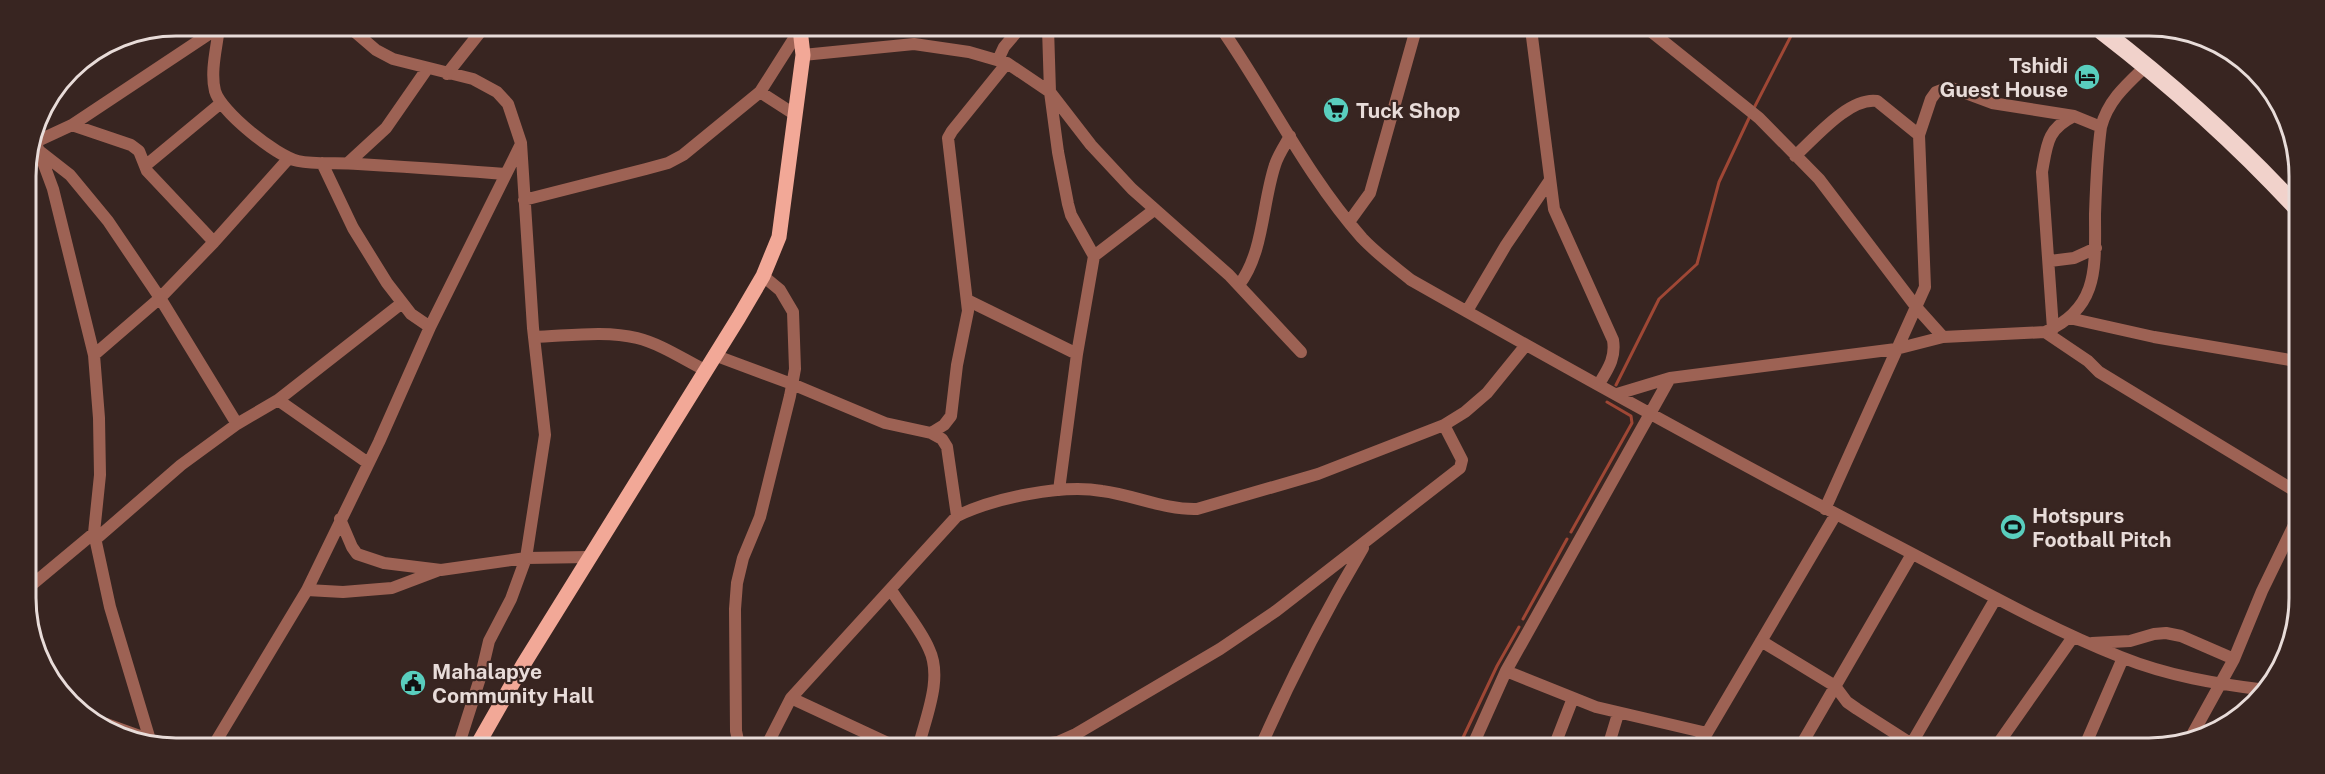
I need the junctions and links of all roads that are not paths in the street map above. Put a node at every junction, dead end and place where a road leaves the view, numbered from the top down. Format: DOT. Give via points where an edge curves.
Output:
graph roads {
  1 [pos="205,36"];
  2 [pos="219,36"];
  3 [pos="359,36"];
  4 [pos="477,36"];
  5 [pos="796,36"];
  6 [pos="802,36"];
  7 [pos="1013,36"];
  8 [pos="1048,36"];
  9 [pos="1226,36"];
  10 [pos="1414,36"];
  11 [pos="1532,36"];
  12 [pos="1657,36"];
  13 [pos="2110,36"];
  14 [pos="2128,36"];
  15 [pos="803,56"];
  16 [pos="1003,62"];
  17 [pos="2147,65"];
  18 [pos="427,69"];
  19 [pos="447,74"];
  20 [pos="760,92"];
  21 [pos="1050,92"];
  22 [pos="221,103"];
  23 [pos="794,114"];
  24 [pos="2074,116"];
  25 [pos="72,125"];
  26 [pos="2101,127"];
  27 [pos="1919,135"];
  28 [pos="1290,136"];
  29 [pos="41,140"];
  30 [pos="521,143"];
  31 [pos="39,148"];
  32 [pos="38,153"];
  33 [pos="1795,156"];
  34 [pos="289,158"];
  35 [pos="322,163"];
  36 [pos="348,163"];
  37 [pos="145,166"];
  38 [pos="505,174"];
  39 [pos="1550,180"];
  40 [pos="2289,182"];
  41 [pos="2289,199"];
  42 [pos="524,200"];
  43 [pos="1154,210"];
  44 [pos="1349,222"];
  45 [pos="214,242"];
  46 [pos="2096,248"];
  47 [pos="1094,256"];
  48 [pos="2050,261"];
  49 [pos="763,276"];
  50 [pos="1239,285"];
  51 [pos="160,298"];
  52 [pos="968,300"];
  53 [pos="402,303"];
  54 [pos="1917,308"];
  55 [pos="1467,311"];
  56 [pos="2069,318"];
  57 [pos="430,327"];
  58 [pos="2049,330"];
  59 [pos="534,337"];
  60 [pos="1943,337"];
  61 [pos="1526,345"];
  62 [pos="1896,349"];
  63 [pos="1301,352"];
  64 [pos="1077,354"];
  65 [pos="94,355"];
  66 [pos="714,355"];
  67 [pos="2289,360"];
  68 [pos="705,370"];
  69 [pos="1670,378"];
  70 [pos="792,384"];
  71 [pos="1599,384"];
  72 [pos="1617,394"];
  73 [pos="278,400"];
  74 [pos="1650,413"];
  75 [pos="237,424"];
  76 [pos="1444,424"];
  77 [pos="931,433"];
  78 [pos="368,464"];
  79 [pos="2289,487"];
  80 [pos="1059,490"];
  81 [pos="1830,511"];
  82 [pos="957,516"];
  83 [pos="340,519"];
  84 [pos="2289,535"];
  85 [pos="95,536"];
  86 [pos="1366,542"];
  87 [pos="1912,554"];
  88 [pos="590,557"];
  89 [pos="526,558"];
  90 [pos="441,570"];
  91 [pos="36,582"];
  92 [pos="308,590"];
  93 [pos="891,590"];
  94 [pos="1996,598"];
  95 [pos="2073,637"];
  96 [pos="1761,641"];
  97 [pos="2087,643"];
  98 [pos="2123,658"];
  99 [pos="2234,659"];
  100 [pos="1506,671"];
  101 [pos="2221,685"];
  102 [pos="1836,686"];
  103 [pos="2255,689"];
  104 [pos="791,698"];
  105 [pos="1573,698"];
  106 [pos="1618,714"];
  107 [pos="2195,729"];
  108 [pos="1707,733"];
  109 [pos="152,736"];
  110 [pos="218,738"];
  111 [pos="461,738"];
  112 [pos="481,738"];
  113 [pos="738,738"];
  114 [pos="771,738"];
  115 [pos="876,738"];
  116 [pos="921,738"];
  117 [pos="1067,738"];
  118 [pos="1265,738"];
  119 [pos="1476,738"];
  120 [pos="1557,738"];
  121 [pos="1611,738"];
  122 [pos="1702,738"];
  123 [pos="1805,738"];
  124 [pos="1901,738"];
  125 [pos="1917,738"];
  126 [pos="2002,738"];
  127 [pos="2090,738"];
  1 -- 25 [label="street"];
  2 -- 22 [label="street" via="213,73"];
  3 -- 18 [label="street" via="393,59"];
  4 -- 19 [label="street"];
  5 -- 20 [label="street"];
  6 -- 15 [label="main road"];
  7 -- 16 [label="street" via="1004,47"];
  8 -- 21 [label="street"];
  9 -- 28 [label="street"];
  10 -- 44 [label="street" via="1370,193"];
  11 -- 39 [label="street"];
  12 -- 33 [label="street" via="1760,118"];
  13 -- 17 [label="highway"];
  14 -- 40 [label="highway" via="2201,96"];
  15 -- 16 [label="street" via="914,44 969,52"];
  15 -- 23 [label="main road"];
  16 -- 21 [label="street"];
  16 -- 52 [label="street" via="948,138"];
  17 -- 26 [label="street" via="2116,95 2104,112"];
  17 -- 41 [label="highway" via="2247,153"];
  18 -- 19 [label="street"];
  18 -- 36 [label="street" via="386,128"];
  19 -- 30 [label="street" via="473,80 497,92 508,104"];
  20 -- 23 [label="street"];
  20 -- 42 [label="street" via="673,160"];
  21 -- 43 [label="street" via="1091,145"];
  21 -- 47 [label="street" via="1071,215"];
  22 -- 34 [label="street" via="258,138"];
  22 -- 37 [label="street"];
  23 -- 49 [label="main road" via="779,237"];
  24 -- 26 [label="street"];
  24 -- 27 [label="street" via="1992,104 1949,87 1936,92 1931,99"];
  24 -- 48 [label="street" via="2053,130 2042,172"];
  25 -- 29 [label="street"];
  25 -- 37 [label="street" via="130,146 139,152"];
  26 -- 46 [label="street"];
  27 -- 33 [label="street" via="1877,101 1869,100 1847,109"];
  27 -- 54 [label="street" via="1925,287"];
  28 -- 44 [label="street"];
  28 -- 50 [label="street" via="1276,163 1253,259"];
  30 -- 38 [label="street"];
  30 -- 42 [label="street"];
  31 -- 51 [label="street" via="70,175 108,221"];
  32 -- 65 [label="street" via="53,189"];
  33 -- 54 [label="street" via="1819,179"];
  34 -- 35 [label="street"];
  34 -- 45 [label="street"];
  35 -- 36 [label="street"];
  35 -- 53 [label="street" via="353,228"];
  36 -- 38 [label="street"];
  37 -- 45 [label="street"];
  38 -- 57 [label="street"];
  39 -- 55 [label="street"];
  39 -- 71 [label="street" via="1558,220 1613,340 1612,361"];
  42 -- 59 [label="street"];
  43 -- 47 [label="street"];
  43 -- 50 [label="street"];
  44 -- 55 [label="street" via="1411,280"];
  45 -- 51 [label="street"];
  46 -- 48 [label="street" via="2074,258"];
  46 -- 56 [label="street" via="2089,290"];
  47 -- 64 [label="street"];
  48 -- 58 [label="street"];
  49 -- 66 [label="main road"];
  49 -- 70 [label="street" via="780,290 793,312"];
  50 -- 63 [label="street"];
  51 -- 65 [label="street"];
  51 -- 75 [label="street"];
  52 -- 64 [label="street"];
  52 -- 77 [label="street" via="951,416"];
  53 -- 57 [label="street" via="411,315"];
  53 -- 73 [label="street"];
  54 -- 60 [label="street"];
  54 -- 62 [label="street"];
  55 -- 61 [label="street"];
  56 -- 58 [label="street"];
  56 -- 67 [label="street"];
  57 -- 78 [label="street"];
  58 -- 60 [label="street"];
  58 -- 79 [label="street" via="2099,372"];
  59 -- 68 [label="street" via="636,338"];
  59 -- 89 [label="street" via="545,435"];
  60 -- 62 [label="street"];
  61 -- 71 [label="street"];
  61 -- 76 [label="street" via="1487,393"];
  62 -- 69 [label="street"];
  62 -- 81 [label="street"];
  64 -- 80 [label="street"];
  65 -- 85 [label="street" via="100,475"];
  66 -- 68 [label="main road"];
  66 -- 70 [label="street"];
  68 -- 88 [label="main road"];
  69 -- 72 [label="street"];
  69 -- 74 [label="street"];
  70 -- 77 [label="street" via="885,423"];
  70 -- 113 [label="street" via="759,517 742,558 737,583"];
  71 -- 72 [label="street"];
  72 -- 74 [label="street"];
  73 -- 75 [label="street"];
  73 -- 78 [label="street"];
  74 -- 81 [label="street"];
  74 -- 100 [label="street"];
  75 -- 85 [label="street"];
  76 -- 80 [label="street" via="1318,474 1197,509 1102,490"];
  76 -- 86 [label="street" via="1462,460 1460,468"];
  77 -- 82 [label="street" via="947,447"];
  78 -- 83 [label="street"];
  80 -- 82 [label="street" via="973,508"];
  81 -- 87 [label="street"];
  81 -- 96 [label="street"];
  82 -- 93 [label="street"];
  83 -- 90 [label="street" via="357,554 384,563"];
  83 -- 92 [label="street"];
  84 -- 99 [label="street"];
  85 -- 91 [label="street"];
  85 -- 109 [label="street" via="110,607"];
  86 -- 117 [label="street" via="1221,649"];
  86 -- 118 [label="street" via="1327,609"];
  87 -- 94 [label="street"];
  87 -- 102 [label="street"];
  88 -- 89 [label="street"];
  88 -- 112 [label="main road"];
  89 -- 90 [label="street"];
  89 -- 111 [label="street" via="489,641"];
  90 -- 92 [label="street" via="392,588"];
  92 -- 110 [label="street"];
  93 -- 104 [label="street"];
  93 -- 116 [label="street" via="929,649 933,666 933,688"];
  94 -- 95 [label="street"];
  94 -- 125 [label="street"];
  95 -- 97 [label="street"];
  95 -- 126 [label="street"];
  96 -- 102 [label="street"];
  96 -- 108 [label="street"];
  97 -- 98 [label="street"];
  97 -- 99 [label="street" via="2130,641 2166,633"];
  98 -- 101 [label="street"];
  98 -- 127 [label="street"];
  99 -- 101 [label="street"];
  100 -- 105 [label="street"];
  100 -- 119 [label="street"];
  101 -- 103 [label="street"];
  101 -- 107 [label="street"];
  102 -- 123 [label="street"];
  102 -- 124 [label="street" via="1847,702"];
  104 -- 114 [label="street"];
  104 -- 115 [label="street"];
  105 -- 106 [label="street"];
  105 -- 120 [label="street"];
  106 -- 108 [label="street"];
  106 -- 121 [label="street"];
  108 -- 122 [label="street"];
}
